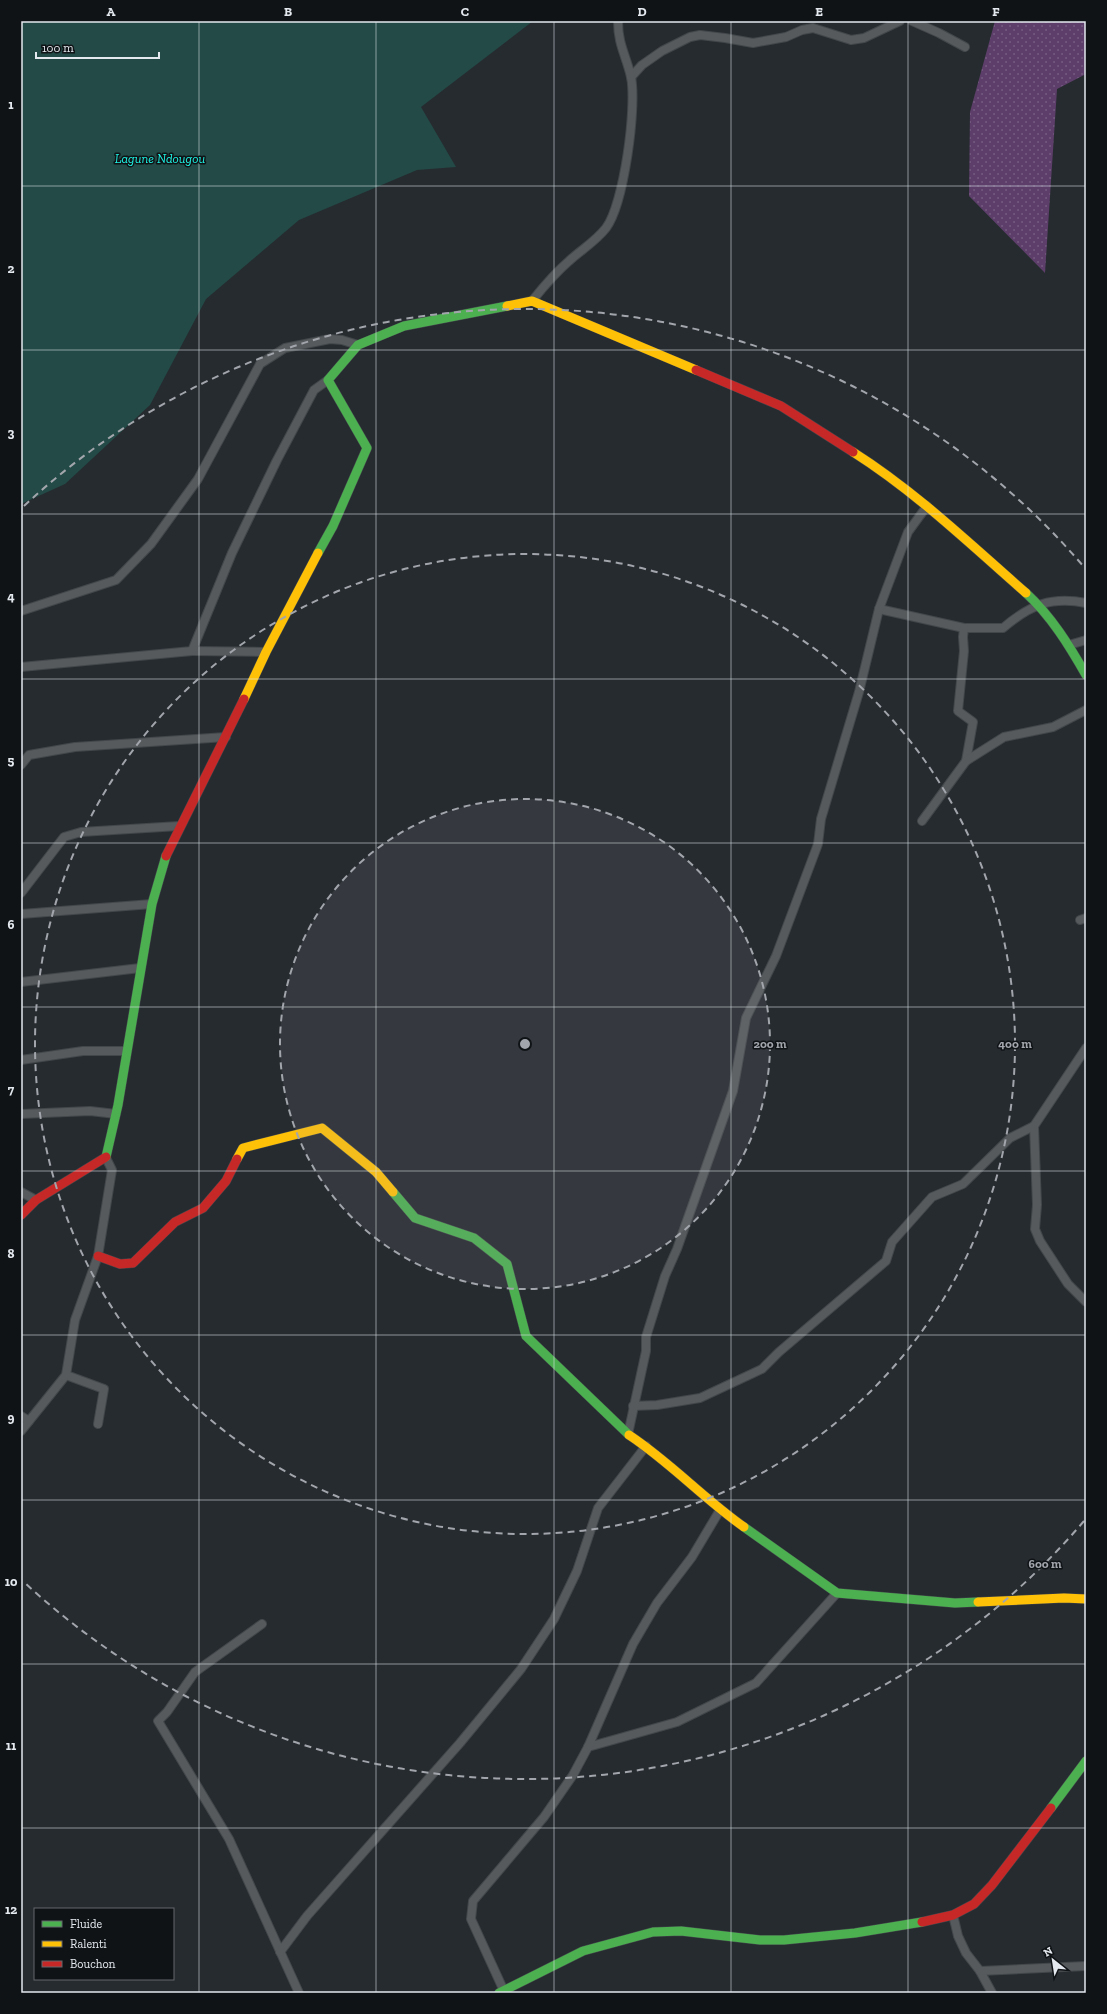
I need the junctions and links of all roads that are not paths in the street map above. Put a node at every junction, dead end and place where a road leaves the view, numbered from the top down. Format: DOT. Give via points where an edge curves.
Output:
graph roads {
  1 [pos="618,21"];
  2 [pos="900,21"];
  3 [pos="912,21"];
  4 [pos="965,47"];
  5 [pos="631,77"];
  6 [pos="532,301"];
  7 [pos="358,345"];
  8 [pos="328,380"];
  9 [pos="927,506"];
  10 [pos="1086,604"];
  11 [pos="1039,605"];
  12 [pos="879,609"];
  13 [pos="21,611"];
  14 [pos="964,628"];
  15 [pos="1086,640"];
  16 [pos="1069,645"];
  17 [pos="192,651"];
  18 [pos="266,652"];
  19 [pos="21,667"];
  20 [pos="1086,675"];
  21 [pos="1086,710"];
  22 [pos="226,737"];
  23 [pos="966,761"];
  24 [pos="21,765"];
  25 [pos="922,821"];
  26 [pos="179,826"];
  27 [pos="21,893"];
  28 [pos="152,904"];
  29 [pos="21,914"];
  30 [pos="140,968"];
  31 [pos="21,982"];
  32 [pos="1086,1048"];
  33 [pos="127,1051"];
  34 [pos="21,1060"];
  35 [pos="21,1114"];
  36 [pos="116,1114"];
  37 [pos="1034,1126"];
  38 [pos="106,1158"];
  39 [pos="21,1192"];
  40 [pos="36,1200"];
  41 [pos="21,1215"];
  42 [pos="98,1256"];
  43 [pos="1086,1302"];
  44 [pos="66,1375"];
  45 [pos="633,1406"];
  46 [pos="21,1416"];
  47 [pos="29,1421"];
  48 [pos="98,1424"];
  49 [pos="21,1431"];
  50 [pos="628,1434"];
  51 [pos="646,1446"];
  52 [pos="720,1510"];
  53 [pos="837,1593"];
  54 [pos="1086,1599"];
  55 [pos="262,1624"];
  56 [pos="588,1747"];
  57 [pos="1086,1761"];
  58 [pos="954,1915"];
  59 [pos="280,1952"];
  60 [pos="1086,1966"];
  61 [pos="980,1971"];
  62 [pos="501,1992"];
  63 [pos="298,1993"];
  64 [pos="992,1993"];
  1 -- 5 [label="street" via="621,48"];
  2 -- 5 [label="street" via="864,38 851,40 813,28 752,44 719,37 690,37 662,51 642,65"];
  3 -- 4 [label="street"];
  5 -- 6 [label="street" via="631,131 616,208 606,228 552,276"];
  6 -- 7 [label="street" via="404,326"];
  6 -- 9 [label="street" via="781,406 881,470"];
  7 -- 8 [label="street"];
  7 -- 13 [label="street" via="330,339 285,348 260,364 198,479 151,544 116,580"];
  8 -- 17 [label="street" via="314,390 277,460 232,553"];
  8 -- 18 [label="street" via="367,448 333,526"];
  9 -- 11 [label="street"];
  9 -- 12 [label="street" via="908,532"];
  10 -- 11 [label="street" via="1066,599"];
  11 -- 14 [label="street" via="1020,613 1003,628"];
  11 -- 16 [label="street"];
  12 -- 14 [label="street"];
  12 -- 45 [label="street" via="859,692 820,819 818,844 776,956 746,1018 733,1091 649,1326"];
  14 -- 23 [label="street" via="958,711 974,722"];
  15 -- 16 [label="street"];
  16 -- 20 [label="street"];
  17 -- 18 [label="street"];
  17 -- 19 [label="street"];
  18 -- 22 [label="street"];
  21 -- 23 [label="street" via="1053,727 1004,737"];
  22 -- 24 [label="street" via="75,747 29,755"];
  22 -- 26 [label="street"];
  23 -- 25 [label="street"];
  26 -- 27 [label="street" via="81,832 64,837"];
  26 -- 28 [label="street" via="167,854"];
  28 -- 29 [label="street"];
  28 -- 30 [label="street"];
  30 -- 31 [label="street"];
  30 -- 33 [label="street"];
  32 -- 37 [label="street"];
  33 -- 34 [label="street" via="83,1051"];
  33 -- 36 [label="street"];
  35 -- 36 [label="street" via="90,1110"];
  36 -- 38 [label="street"];
  37 -- 43 [label="street" via="1037,1205 1035,1229 1068,1284"];
  37 -- 45 [label="street" via="1010,1138 963,1184 932,1197 892,1242 886,1260 762,1369 700,1398"];
  38 -- 40 [label="street"];
  38 -- 42 [label="street" via="112,1170"];
  39 -- 40 [label="street"];
  40 -- 41 [label="street"];
  42 -- 44 [label="street" via="75,1320"];
  42 -- 50 [label="street" via="120,1264 133,1263 175,1222 203,1208 226,1181 243,1148 322,1128 376,1172 415,1218 474,1238 507,1264 526,1336"];
  44 -- 47 [label="street"];
  44 -- 48 [label="street" via="104,1389"];
  45 -- 50 [label="street"];
  46 -- 47 [label="street"];
  47 -- 49 [label="street"];
  50 -- 51 [label="street"];
  51 -- 52 [label="street"];
  51 -- 59 [label="street" via="598,1508 576,1571 554,1620 521,1669 460,1743 307,1916"];
  52 -- 53 [label="street"];
  52 -- 56 [label="street" via="692,1557 657,1603 633,1644"];
  53 -- 54 [label="street" via="955,1603"];
  53 -- 56 [label="street" via="756,1683 677,1722"];
  55 -- 59 [label="street" via="195,1672 158,1721 228,1839"];
  56 -- 62 [label="street" via="544,1817 473,1901 471,1919"];
  57 -- 58 [label="street" via="992,1885 974,1904"];
  58 -- 61 [label="street" via="958,1936 966,1953"];
  58 -- 62 [label="street" via="855,1933 784,1940 760,1940 681,1931 653,1932 584,1951"];
  59 -- 63 [label="street"];
  60 -- 61 [label="street"];
  61 -- 64 [label="street"];
}
